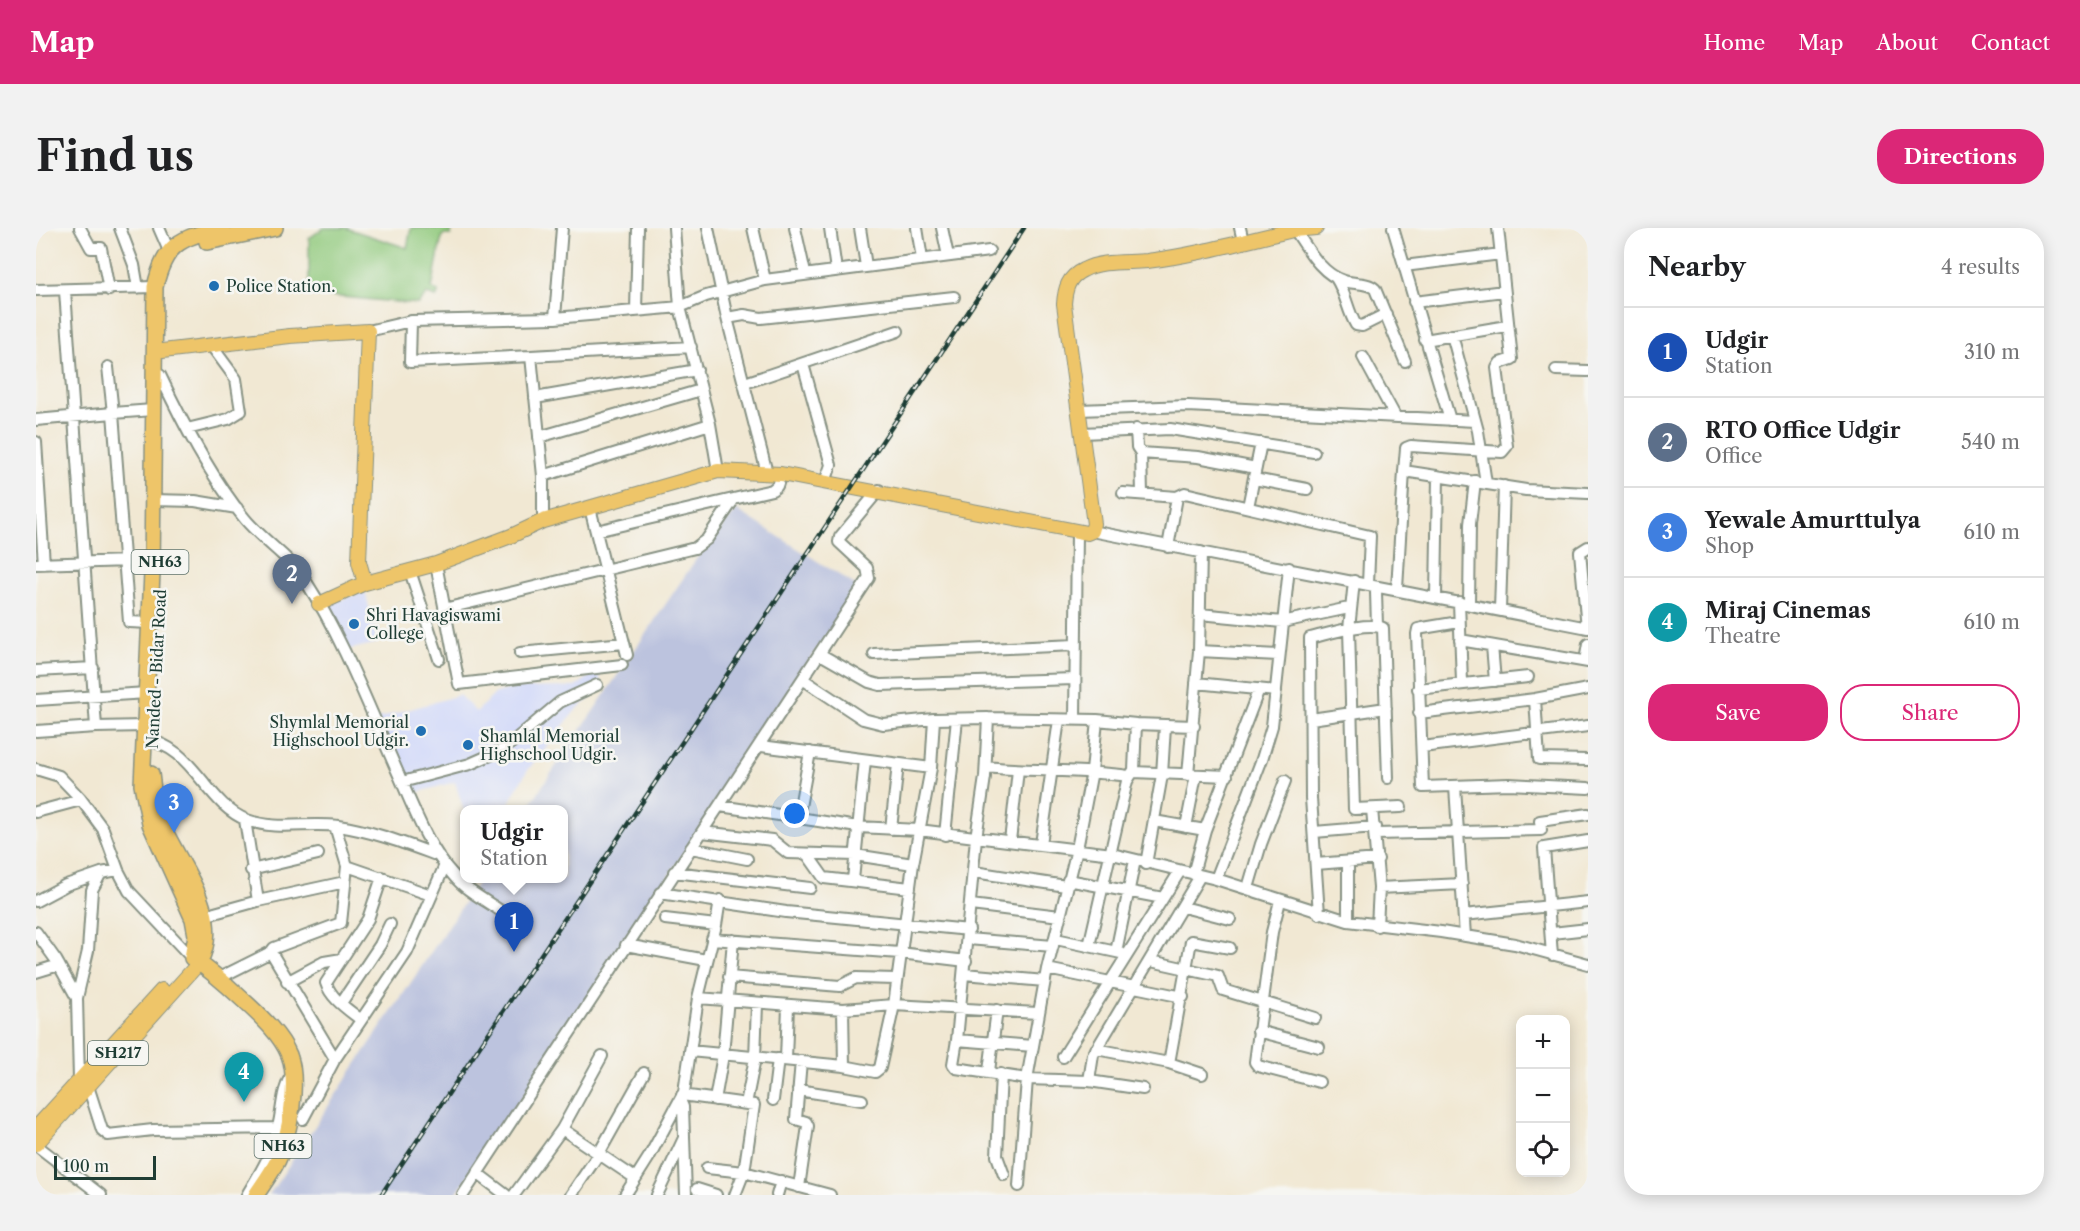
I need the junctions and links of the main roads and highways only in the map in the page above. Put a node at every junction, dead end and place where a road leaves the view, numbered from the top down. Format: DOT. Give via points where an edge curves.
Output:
graph roads {
  1 [pos="222,228"];
  2 [pos="275,228"];
  3 [pos="1317,228"];
  4 [pos="1294,229"];
  5 [pos="200,231"];
  6 [pos="1241,235"];
  7 [pos="156,352"];
  8 [pos="156,501"];
  9 [pos="156,560"];
  10 [pos="365,583"];
  11 [pos="319,604"];
  12 [pos="147,736"];
  13 [pos="195,961"];
  14 [pos="83,1083"];
  15 [pos="36,1128"];
  16 [pos="36,1144"];
  17 [pos="256,1195"];
  1 -- 5 [label="highway"];
  2 -- 7 [label="highway, Nanded - Bidar Road / NH63" via="207,242 176,255 164,276 160,294"];
  3 -- 4 [label="main road"];
  4 -- 6 [label="main road"];
  5 -- 7 [label="highway, Nanded - Bidar Road / NH63" via="177,244 161,263 154,287"];
  6 -- 10 [label="main road" via="1148,261 1097,265 1071,278 1064,304 1092,531 774,473 718,471 543,521 435,564"];
  7 -- 8 [label="highway, Nanded - Bidar Road / NH63"];
  7 -- 8 [label="highway, Nanded - Bidar Road / NH63" via="160,375"];
  7 -- 10 [label="main road" via="368,331 359,562"];
  8 -- 9 [label="highway, Nanded - Bidar Road / NH63"];
  9 -- 12 [label="highway, Nanded - Bidar Road / NH63"];
  9 -- 12 [label="highway, Nanded - Bidar Road / NH63"];
  10 -- 11 [label="main road"];
  12 -- 13 [label="highway, Nanded - Bidar Road / NH63" via="142,785 146,812 199,918"];
  13 -- 14 [label="main road, SH217"];
  13 -- 17 [label="highway, NH63" via="219,978 280,1038 290,1057 293,1092 288,1131 279,1159"];
  14 -- 15 [label="main road, SH217"];
  14 -- 16 [label="main road, SH217"];
}
